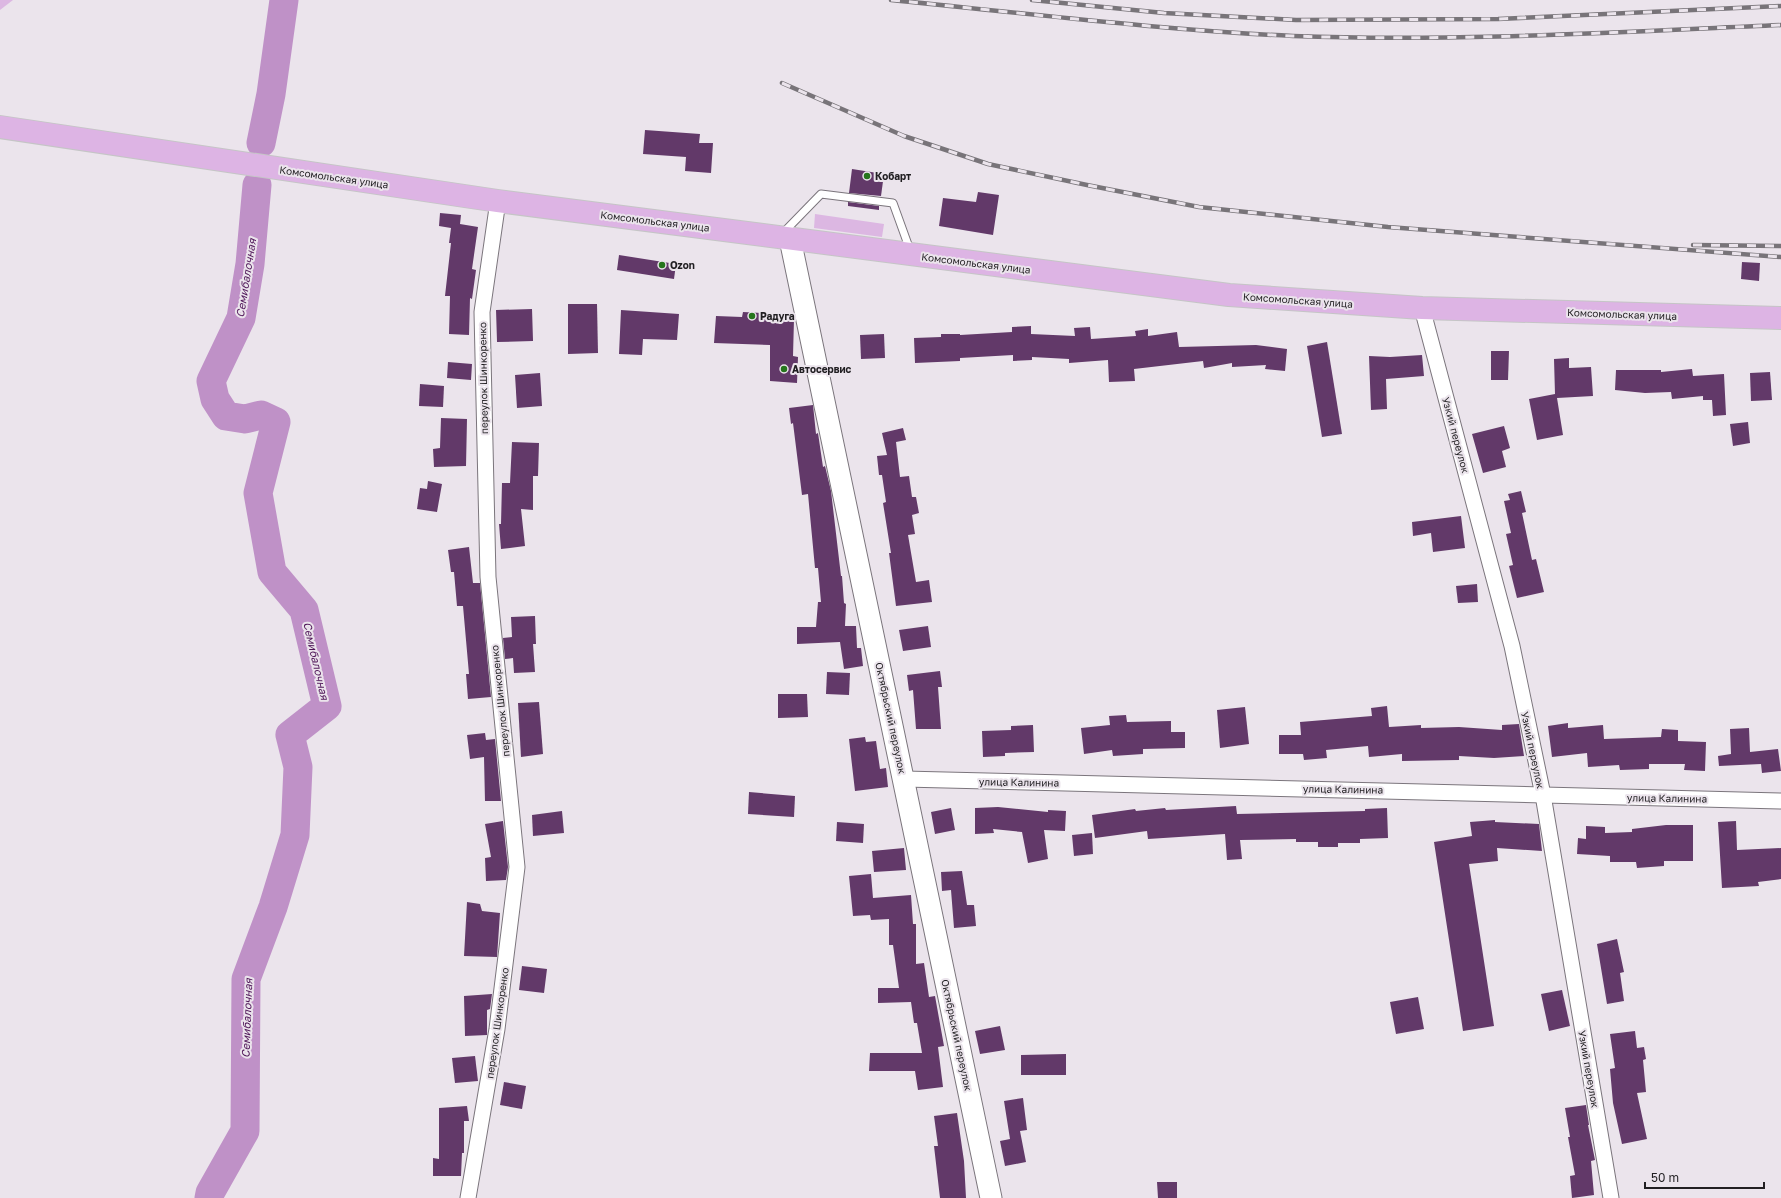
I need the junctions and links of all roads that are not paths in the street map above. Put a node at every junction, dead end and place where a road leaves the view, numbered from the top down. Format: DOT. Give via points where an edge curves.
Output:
graph roads {
  1 [pos="0,127"];
  2 [pos="498,201"];
  3 [pos="784,238"];
  4 [pos="911,254"];
  5 [pos="1422,308"];
  6 [pos="1781,318"];
  7 [pos="904,779"];
  8 [pos="1543,795"];
  9 [pos="1781,801"];
  10 [pos="468,1198"];
  11 [pos="991,1198"];
  12 [pos="1611,1198"];
  1 -- 2 [label="main road, Комсомольская улица"];
  2 -- 3 [label="main road, Комсомольская улица"];
  2 -- 10 [label="street, переулок Шинкоренко" via="482,312 488,577 517,867 497,1029"];
  3 -- 4 [label="main road, Комсомольская улица"];
  3 -- 4 [label="lane" via="821,194 893,203"];
  3 -- 7 [label="street, Октябрьский переулок"];
  4 -- 5 [label="main road, Комсомольская улица" via="1229,295"];
  5 -- 6 [label="main road, Комсомольская улица"];
  5 -- 8 [label="street, Узкий переулок" via="1512,646"];
  7 -- 8 [label="street, улица Калинина"];
  7 -- 11 [label="street, Октябрьский переулок"];
  8 -- 9 [label="street, улица Калинина"];
  8 -- 12 [label="street, Узкий переулок"];
}
